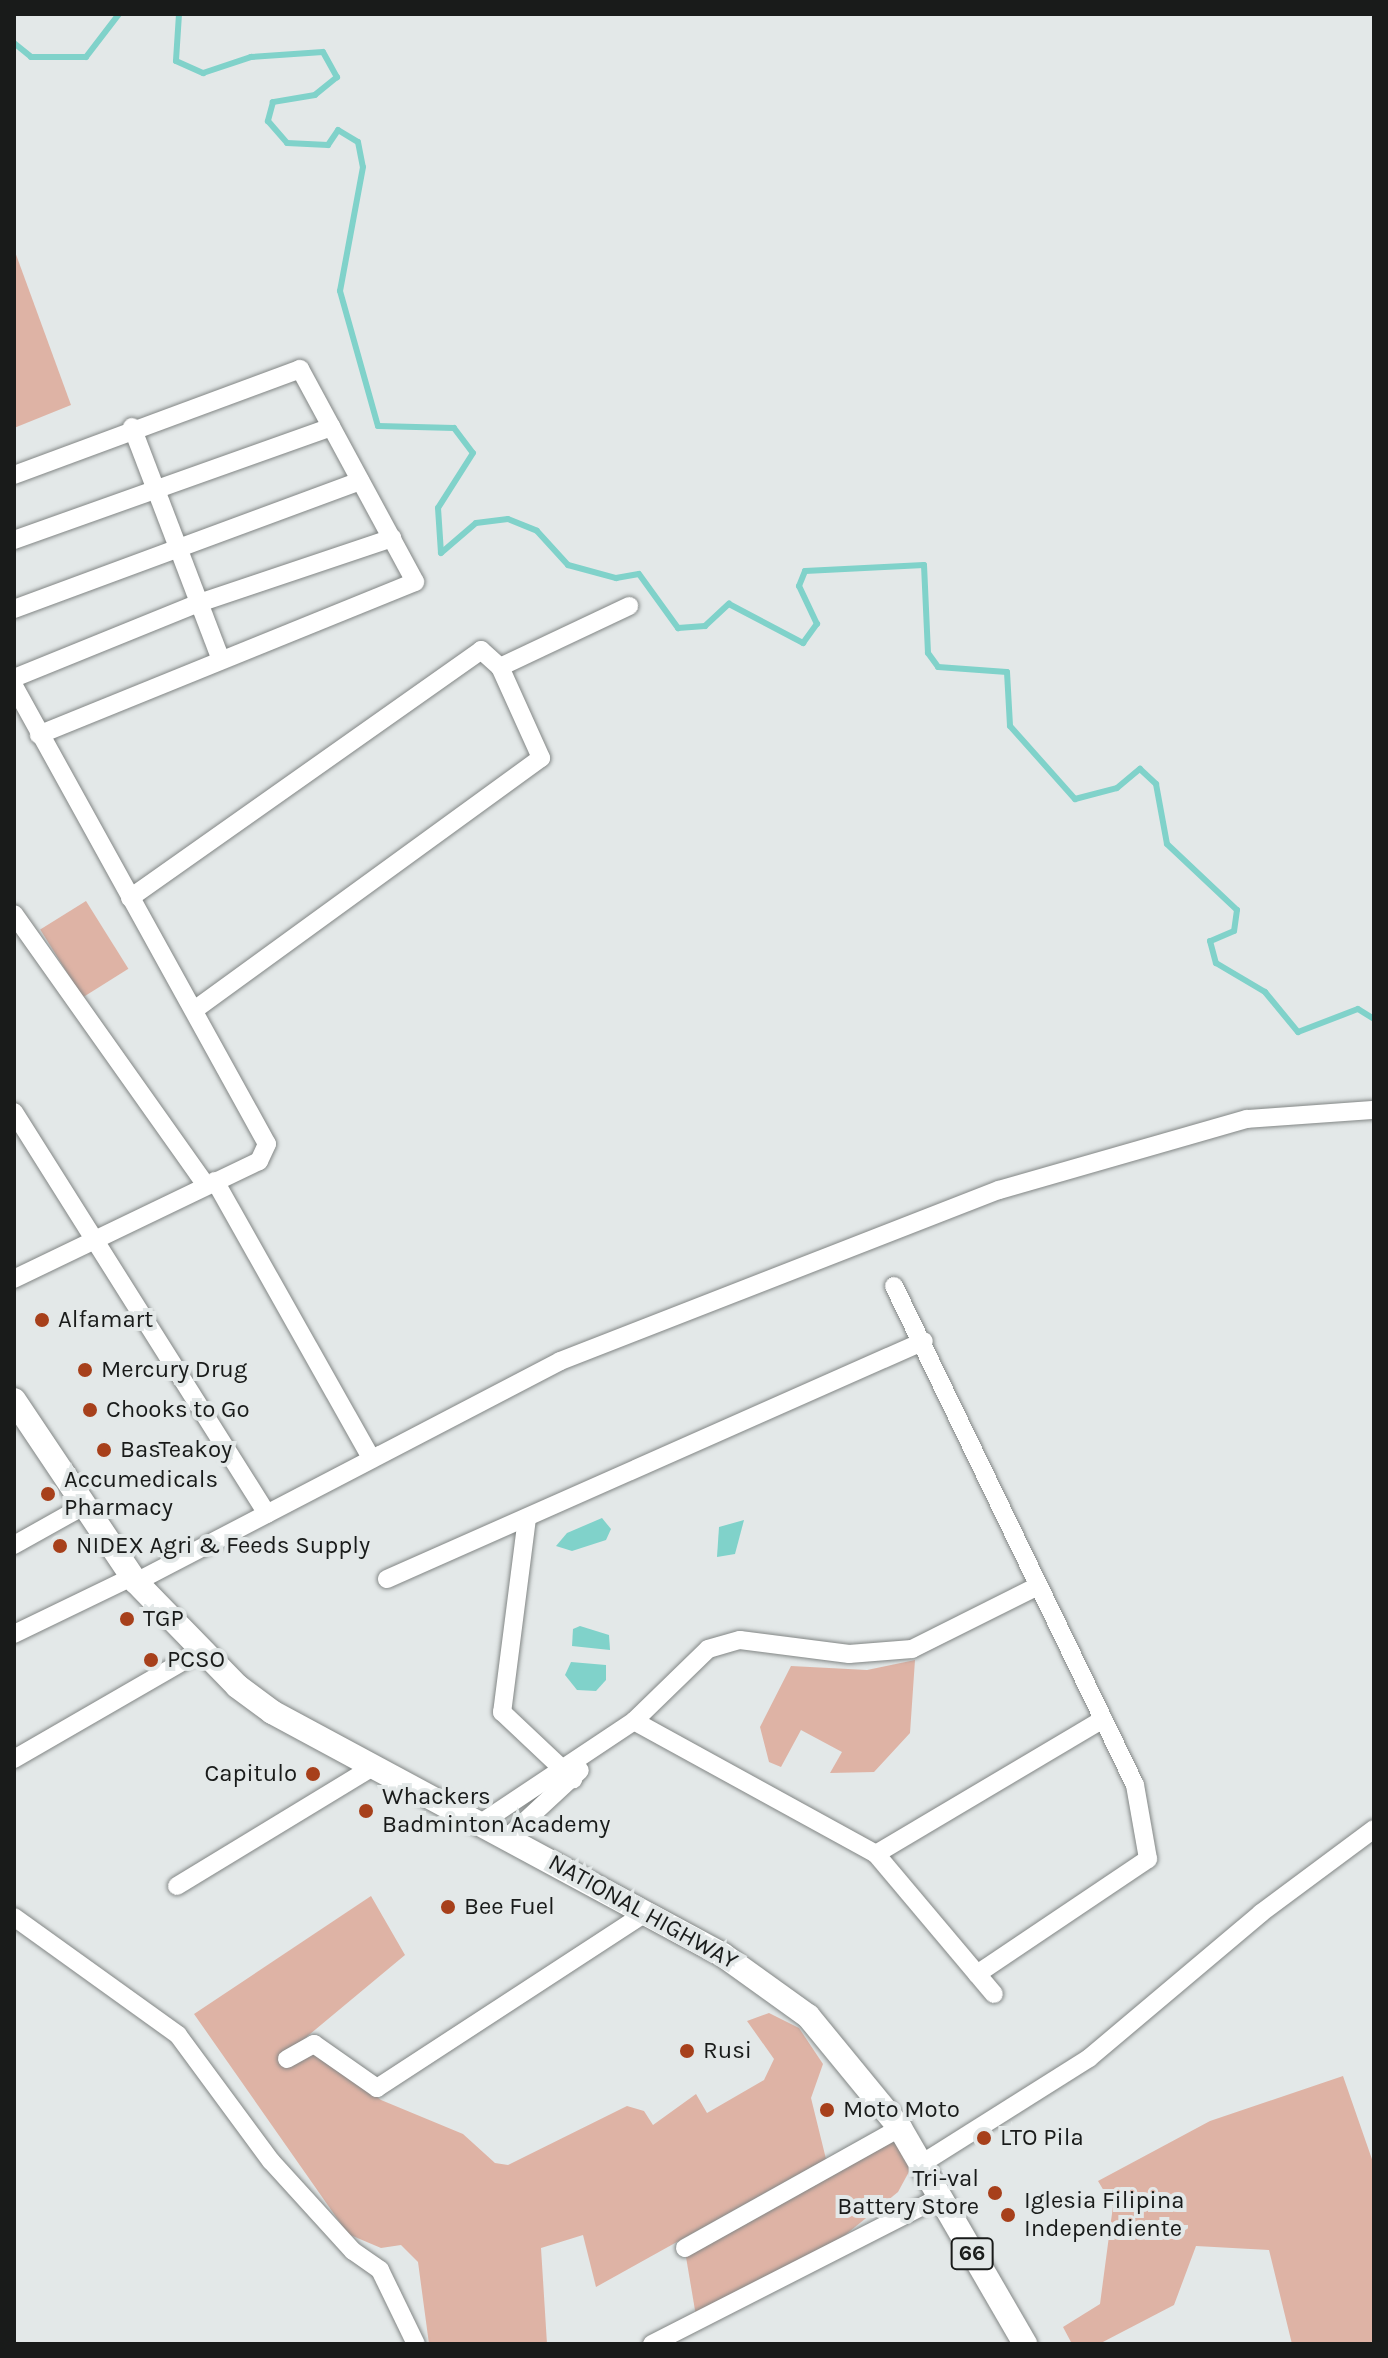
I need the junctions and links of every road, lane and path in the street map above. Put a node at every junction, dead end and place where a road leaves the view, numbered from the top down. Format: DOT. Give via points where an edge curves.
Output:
graph roads {
  1 [pos="132,427"];
  2 [pos="331,427"];
  3 [pos="14,475"];
  4 [pos="360,481"];
  5 [pos="154,485"];
  6 [pos="392,538"];
  7 [pos="14,540"];
  8 [pos="176,543"];
  9 [pos="199,603"];
  10 [pos="629,606"];
  11 [pos="14,609"];
  12 [pos="221,660"];
  13 [pos="500,667"];
  14 [pos="14,678"];
  15 [pos="14,686"];
  16 [pos="39,735"];
  17 [pos="130,898"];
  18 [pos="14,914"];
  19 [pos="194,1010"];
  20 [pos="1374,1110"];
  21 [pos="14,1112"];
  22 [pos="211,1183"];
  23 [pos="96,1239"];
  24 [pos="14,1279"];
  25 [pos="894,1286"];
  26 [pos="924,1341"];
  27 [pos="14,1400"];
  28 [pos="371,1458"];
  29 [pos="82,1507"];
  30 [pos="267,1514"];
  31 [pos="527,1518"];
  32 [pos="14,1545"];
  33 [pos="387,1579"];
  34 [pos="134,1580"];
  35 [pos="1038,1586"];
  36 [pos="14,1634"];
  37 [pos="199,1652"];
  38 [pos="1103,1719"];
  39 [pos="634,1721"];
  40 [pos="14,1759"];
  41 [pos="373,1767"];
  42 [pos="567,1772"];
  43 [pos="481,1823"];
  44 [pos="1374,1829"];
  45 [pos="508,1837"];
  46 [pos="876,1854"];
  47 [pos="177,1886"];
  48 [pos="644,1914"];
  49 [pos="14,1917"];
  50 [pos="977,1974"];
  51 [pos="994,1994"];
  52 [pos="287,2059"];
  53 [pos="900,2128"];
  54 [pos="921,2164"];
  55 [pos="939,2198"];
  56 [pos="685,2248"];
  57 [pos="416,2344"];
  58 [pos="652,2344"];
  59 [pos="1025,2344"];
  1 -- 2 [label="street" via="300,369"];
  1 -- 3 [label="street"];
  1 -- 5 [label="street"];
  2 -- 4 [label="street"];
  2 -- 5 [label="street"];
  4 -- 6 [label="street"];
  4 -- 8 [label="street"];
  5 -- 7 [label="street"];
  5 -- 8 [label="street"];
  6 -- 9 [label="street"];
  6 -- 12 [label="street" via="415,582"];
  8 -- 9 [label="street"];
  8 -- 11 [label="street"];
  9 -- 12 [label="street"];
  9 -- 14 [label="street"];
  10 -- 13 [label="street"];
  12 -- 16 [label="street"];
  13 -- 17 [label="street" via="481,650"];
  13 -- 19 [label="street" via="541,758"];
  15 -- 16 [label="street"];
  16 -- 17 [label="street"];
  17 -- 19 [label="street"];
  18 -- 22 [label="street"];
  19 -- 22 [label="street" via="267,1144 259,1161"];
  20 -- 28 [label="street" via="1247,1119 999,1190 560,1361"];
  21 -- 23 [label="street"];
  22 -- 23 [label="street"];
  22 -- 28 [label="street"];
  23 -- 24 [label="street"];
  23 -- 30 [label="street"];
  25 -- 26 [label="street"];
  26 -- 31 [label="street"];
  26 -- 35 [label="street"];
  27 -- 29 [label="main road, NATIONAL HIGHWAY / 66"];
  28 -- 30 [label="street"];
  29 -- 32 [label="street"];
  29 -- 34 [label="main road, NATIONAL HIGHWAY / 66"];
  30 -- 34 [label="street"];
  31 -- 33 [label="street"];
  31 -- 42 [label="street" via="502,1712"];
  34 -- 36 [label="street"];
  34 -- 37 [label="main road, NATIONAL HIGHWAY / 66"];
  35 -- 38 [label="street"];
  35 -- 39 [label="street" via="912,1649 849,1654 722,1643 693,1659"];
  37 -- 40 [label="street"];
  37 -- 41 [label="main road, NATIONAL HIGHWAY / 66" via="272,1712"];
  38 -- 46 [label="street"];
  38 -- 50 [label="street" via="1135,1785 1148,1859"];
  39 -- 42 [label="street"];
  39 -- 46 [label="street"];
  41 -- 43 [label="main road, NATIONAL HIGHWAY / 66"];
  41 -- 47 [label="street"];
  42 -- 43 [label="street"];
  42 -- 45 [label="street"];
  43 -- 45 [label="main road, NATIONAL HIGHWAY / 66"];
  44 -- 54 [label="street" via="1261,1913 1089,2058"];
  45 -- 48 [label="main road, NATIONAL HIGHWAY / 66"];
  46 -- 50 [label="street"];
  48 -- 52 [label="street" via="377,2088 314,2044"];
  48 -- 53 [label="main road, NATIONAL HIGHWAY / 66" via="723,1955 808,2016"];
  49 -- 57 [label="street" via="178,2035 271,2161 353,2251 380,2270"];
  50 -- 51 [label="street"];
  53 -- 54 [label="main road, NATIONAL HIGHWAY / 66"];
  53 -- 56 [label="street"];
  54 -- 55 [label="main road, NATIONAL HIGHWAY / 66"];
  55 -- 58 [label="street"];
  55 -- 59 [label="main road, NATIONAL HIGHWAY / 66"];
}
